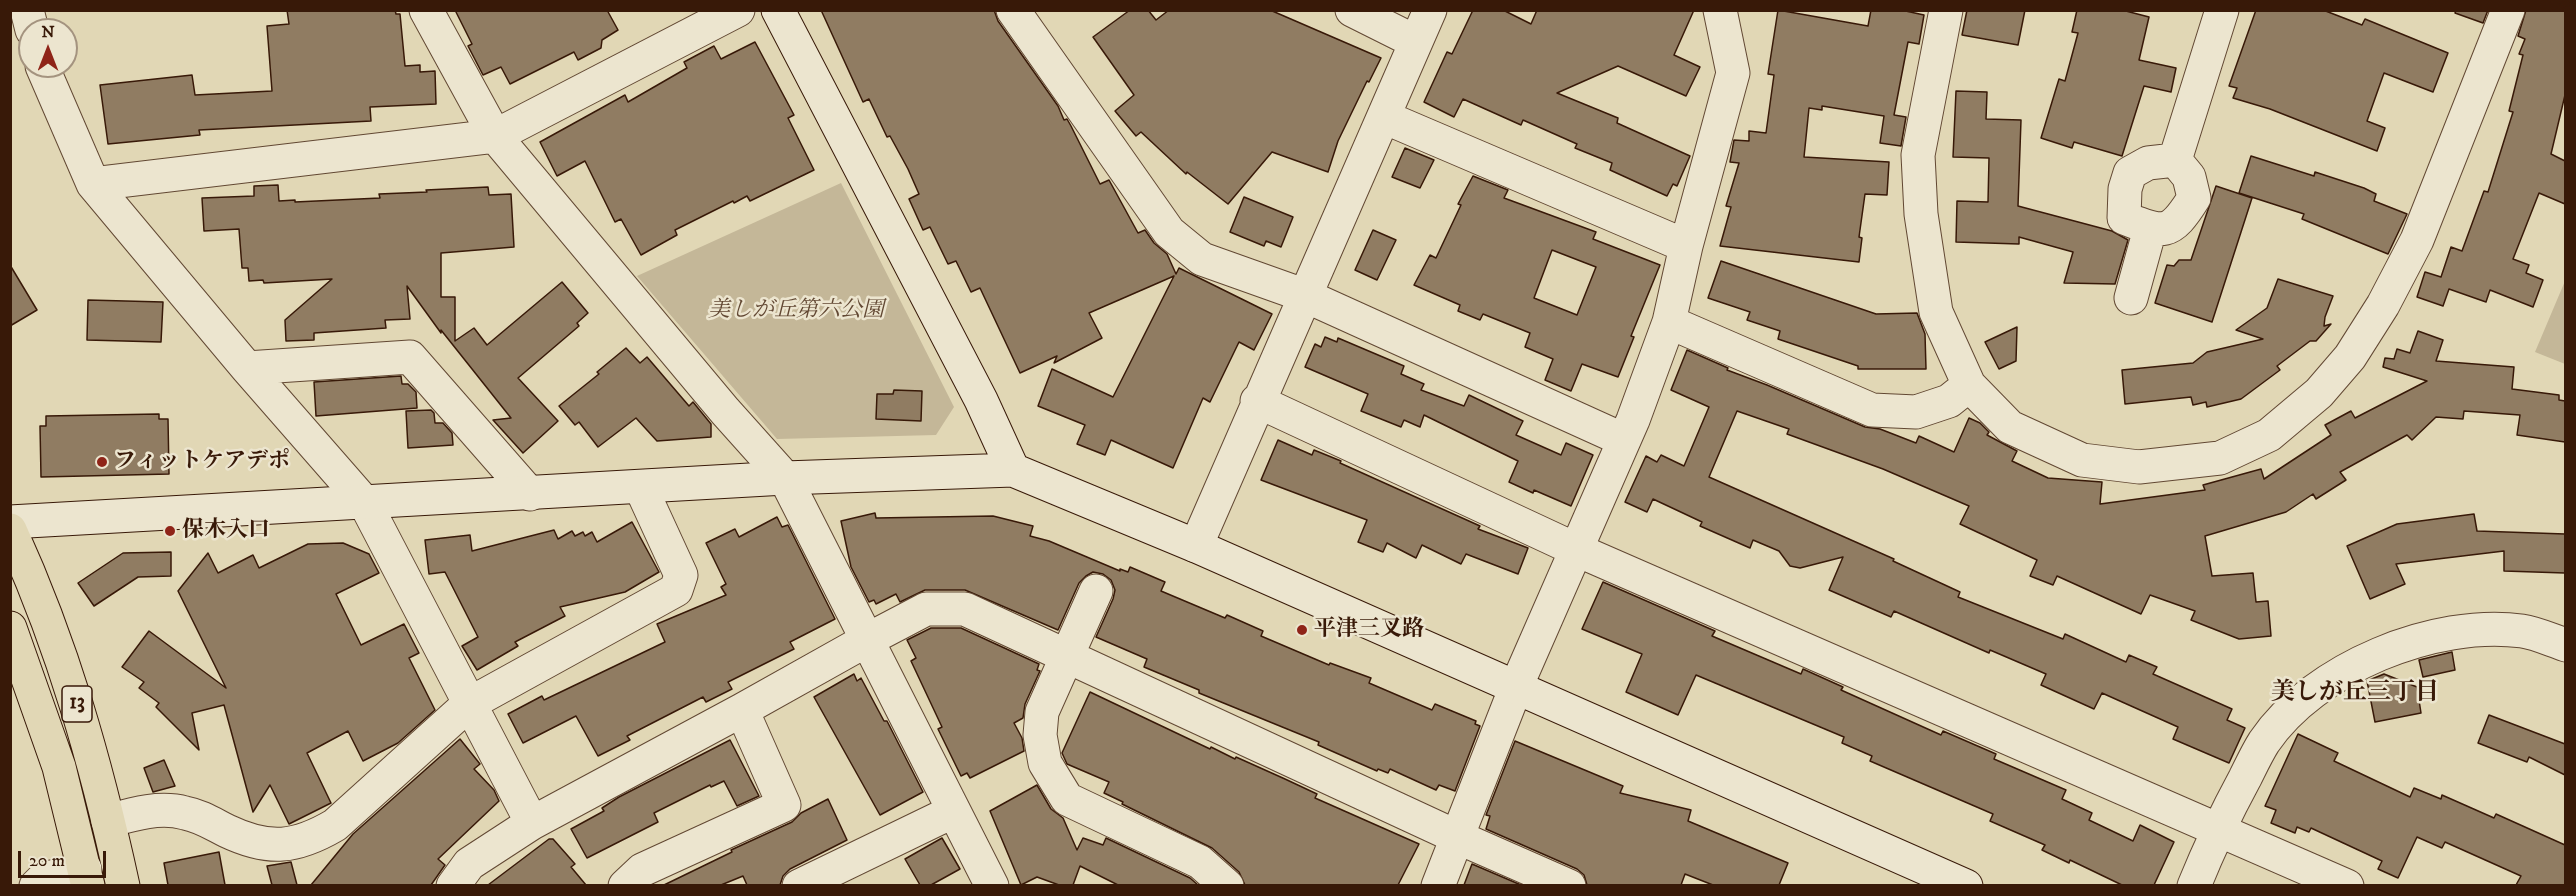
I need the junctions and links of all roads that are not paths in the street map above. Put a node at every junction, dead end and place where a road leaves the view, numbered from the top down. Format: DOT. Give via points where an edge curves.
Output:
graph roads {
  1 [pos="426,10"];
  2 [pos="738,10"];
  3 [pos="778,10"];
  4 [pos="1013,10"];
  5 [pos="1352,10"];
  6 [pos="1430,10"];
  7 [pos="1720,10"];
  8 [pos="1946,10"];
  9 [pos="2222,10"];
  10 [pos="2508,10"];
  11 [pos="1416,42"];
  12 [pos="47,78"];
  13 [pos="1384,117"];
  14 [pos="495,136"];
  15 [pos="2175,160"];
  16 [pos="93,184"];
  17 [pos="2150,229"];
  18 [pos="1686,246"];
  19 [pos="1306,296"];
  20 [pos="2131,298"];
  21 [pos="1669,322"];
  22 [pos="247,368"];
  23 [pos="1969,385"];
  24 [pos="1257,401"];
  25 [pos="1624,440"];
  26 [pos="1013,470"];
  27 [pos="785,478"];
  28 [pos="641,488"];
  29 [pos="530,494"];
  30 [pos="365,503"];
  31 [pos="10,522"];
  32 [pos="10,530"];
  33 [pos="1196,546"];
  34 [pos="1576,550"];
  35 [pos="1096,591"];
  36 [pos="10,628"];
  37 [pos="867,640"];
  38 [pos="2565,645"];
  39 [pos="1066,655"];
  40 [pos="1516,687"];
  41 [pos="469,704"];
  42 [pos="741,710"];
  43 [pos="954,811"];
  44 [pos="108,821"];
  45 [pos="532,823"];
  46 [pos="2217,828"];
  47 [pos="1455,836"];
  48 [pos="86,877"];
  49 [pos="36,885"];
  50 [pos="123,885"];
  51 [pos="453,885"];
  52 [pos="625,885"];
  53 [pos="799,885"];
  54 [pos="992,885"];
  55 [pos="1227,885"];
  56 [pos="1438,885"];
  57 [pos="1569,885"];
  58 [pos="1965,885"];
  59 [pos="2194,885"];
  60 [pos="2347,885"];
  1 -- 14 [label="street"];
  2 -- 14 [label="street"];
  3 -- 26 [label="street" via="981,400"];
  4 -- 19 [label="street" via="1169,232 1202,259"];
  5 -- 11 [label="street"];
  6 -- 11 [label="street"];
  7 -- 18 [label="street" via="1733,73"];
  8 -- 23 [label="street" via="1918,155 1921,213 1936,312"];
  9 -- 15 [label="street"];
  10 -- 23 [label="street" via="2417,240 2383,305 2350,357 2319,393 2268,435 2220,458 2139,467 2082,460 2010,427"];
  11 -- 13 [label="street"];
  12 -- 16 [label="street"];
  13 -- 18 [label="street"];
  13 -- 19 [label="street"];
  14 -- 16 [label="street"];
  14 -- 27 [label="street"];
  15 -- 17 [label="street" via="2189,177 2194,198 2180,220 2163,231"];
  15 -- 17 [label="street" via="2148,163 2130,173 2124,218"];
  16 -- 22 [label="street"];
  17 -- 20 [label="street"];
  18 -- 21 [label="street"];
  19 -- 24 [label="street"];
  19 -- 25 [label="street"];
  21 -- 23 [label="street" via="1872,410 1916,412 1949,401"];
  21 -- 25 [label="street"];
  22 -- 29 [label="street" via="410,357"];
  22 -- 30 [label="street"];
  24 -- 33 [label="street"];
  24 -- 34 [label="street"];
  25 -- 34 [label="street"];
  26 -- 27 [label="street"];
  26 -- 33 [label="street"];
  27 -- 28 [label="street"];
  27 -- 37 [label="street"];
  28 -- 29 [label="street"];
  28 -- 41 [label="street" via="681,575 676,590"];
  29 -- 30 [label="street"];
  30 -- 31 [label="street"];
  30 -- 41 [label="street"];
  32 -- 44 [label="main road, 13" via="74,695"];
  33 -- 40 [label="street"];
  34 -- 40 [label="street"];
  34 -- 46 [label="street"];
  35 -- 39 [label="street"];
  36 -- 48 [label="main road, 13" via="60,767"];
  37 -- 39 [label="street" via="926,609 965,609"];
  37 -- 42 [label="street"];
  37 -- 43 [label="street"];
  38 -- 46 [label="street" via="2523,632 2478,630 2411,642 2350,667 2312,692 2265,741"];
  39 -- 47 [label="street"];
  39 -- 55 [label="street" via="1042,712 1040,735 1046,763 1067,799 1200,862"];
  40 -- 47 [label="street"];
  40 -- 58 [label="street"];
  41 -- 44 [label="street" via="335,825 312,838 281,846 254,842 206,819 175,811 158,810"];
  41 -- 45 [label="street"];
  42 -- 45 [label="street"];
  42 -- 52 [label="street" via="784,805 642,870"];
  43 -- 53 [label="street"];
  43 -- 54 [label="street"];
  44 -- 50 [label="main road, 13"];
  45 -- 51 [label="street" via="469,864"];
  46 -- 59 [label="street"];
  46 -- 60 [label="street"];
  47 -- 56 [label="street"];
  47 -- 57 [label="street"];
  48 -- 49 [label="street" via="43,879"];
}
